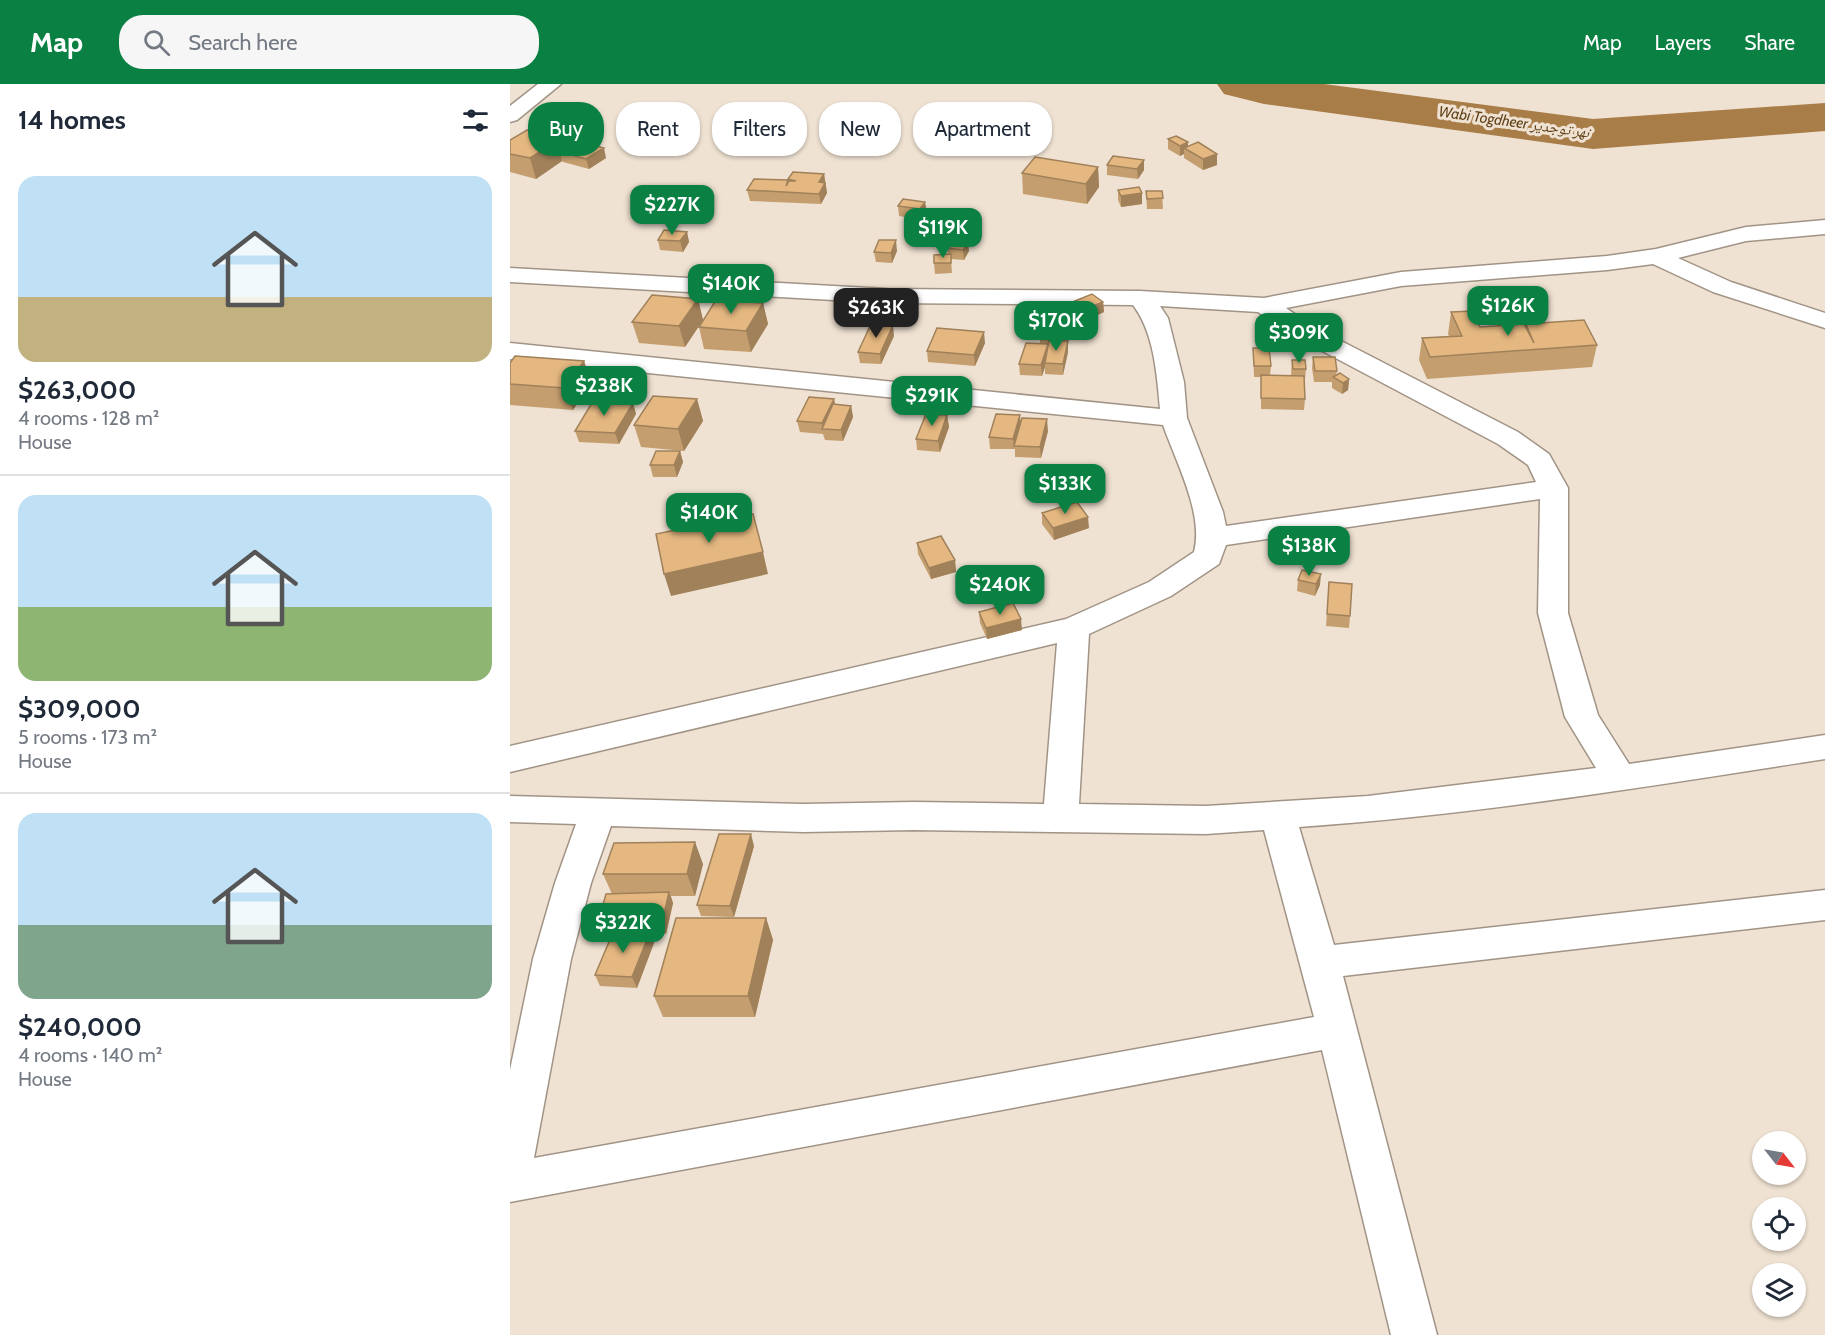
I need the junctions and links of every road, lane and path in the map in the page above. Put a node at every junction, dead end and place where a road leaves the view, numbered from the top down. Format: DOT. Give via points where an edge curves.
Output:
graph roads {
  1 [pos="551,84"];
  2 [pos="510,116"];
  3 [pos="1825,227"];
  4 [pos="1656,256"];
  5 [pos="510,275"];
  6 [pos="1140,298"];
  7 [pos="1264,305"];
  8 [pos="1825,321"];
  9 [pos="510,351"];
  10 [pos="1173,418"];
  11 [pos="1554,488"];
  12 [pos="1213,537"];
  13 [pos="1074,628"];
  14 [pos="1825,747"];
  15 [pos="510,759"];
  16 [pos="1620,778"];
  17 [pos="510,809"];
  18 [pos="599,811"];
  19 [pos="1278,816"];
  20 [pos="1061,817"];
  21 [pos="1825,905"];
  22 [pos="1320,963"];
  23 [pos="1337,1030"];
  24 [pos="510,1174"];
  25 [pos="510,1182"];
  26 [pos="1414,1335"];
  1 -- 2 [label="street"];
  3 -- 4 [label="street" via="1746,234"];
  4 -- 7 [label="street" via="1401,279"];
  4 -- 8 [label="street" via="1722,287"];
  5 -- 6 [label="street" via="887,296"];
  6 -- 7 [label="street"];
  6 -- 10 [label="street" via="1156,318 1164,346"];
  7 -- 11 [label="street" via="1302,331 1508,438 1539,460"];
  9 -- 10 [label="street"];
  10 -- 12 [label="street" via="1209,512"];
  11 -- 12 [label="street"];
  11 -- 16 [label="street" via="1553,613 1582,717"];
  12 -- 13 [label="street" via="1208,557 1160,589"];
  13 -- 15 [label="street"];
  13 -- 20 [label="street"];
  14 -- 16 [label="street"];
  16 -- 19 [label="street"];
  17 -- 18 [label="street"];
  18 -- 20 [label="street" via="803,818"];
  18 -- 24 [label="street" via="552,959"];
  19 -- 20 [label="street" via="1206,820"];
  19 -- 22 [label="street"];
  21 -- 22 [label="street"];
  22 -- 23 [label="street"];
  23 -- 25 [label="street"];
  23 -- 26 [label="street"];
}
